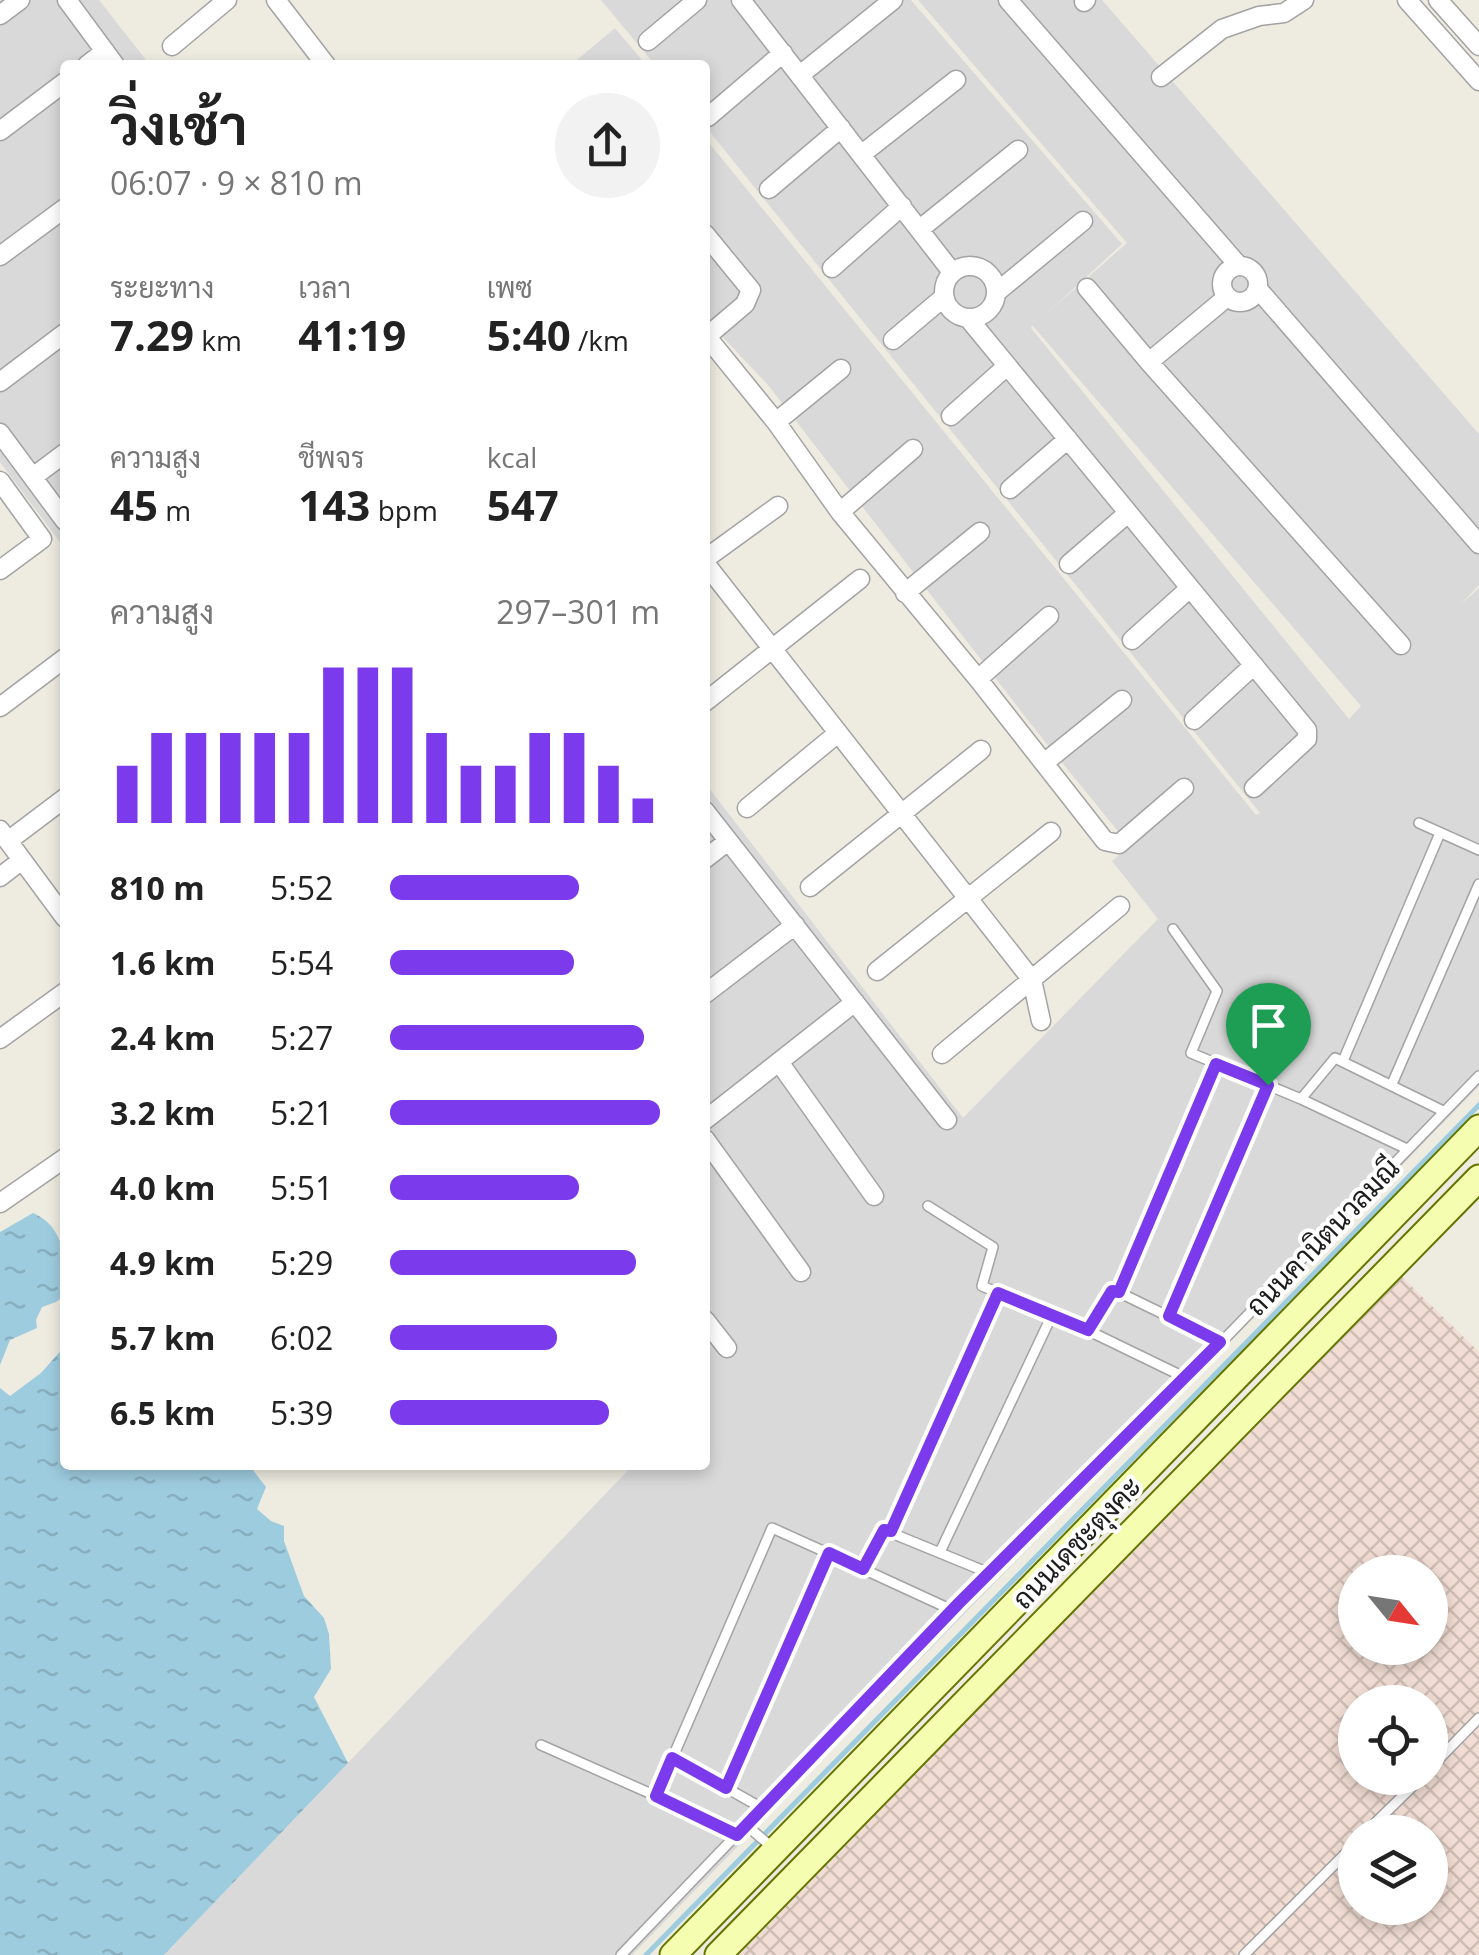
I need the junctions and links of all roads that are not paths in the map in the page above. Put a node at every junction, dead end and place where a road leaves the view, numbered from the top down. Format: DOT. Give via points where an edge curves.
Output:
graph roads {
  1 [pos="20,0"];
  2 [pos="68,0"];
  3 [pos="227,0"];
  4 [pos="276,0"];
  5 [pos="696,0"];
  6 [pos="742,0"];
  7 [pos="893,0"];
  8 [pos="1008,0"];
  9 [pos="1304,0"];
  10 [pos="1407,0"];
  11 [pos="1438,0"];
  12 [pos="0,14"];
  13 [pos="648,40"];
  14 [pos="172,46"];
  15 [pos="1479,46"];
  16 [pos="783,52"];
  17 [pos="110,58"];
  18 [pos="318,60"];
  19 [pos="800,75"];
  20 [pos="1161,77"];
  21 [pos="956,80"];
  22 [pos="1479,82"];
  23 [pos="60,86"];
  24 [pos="710,115"];
  25 [pos="842,128"];
  26 [pos="0,131"];
  27 [pos="1018,150"];
  28 [pos="862,154"];
  29 [pos="769,188"];
  30 [pos="902,206"];
  31 [pos="60,212"];
  32 [pos="1084,221"];
  33 [pos="920,229"];
  34 [pos="710,240"];
  35 [pos="0,256"];
  36 [pos="1239,266"];
  37 [pos="832,268"];
  38 [pos="952,272"];
  39 [pos="1087,288"];
  40 [pos="1258,289"];
  41 [pos="997,292"];
  42 [pos="944,297"];
  43 [pos="1227,297"];
  44 [pos="968,318"];
  45 [pos="710,335"];
  46 [pos="60,338"];
  47 [pos="893,340"];
  48 [pos="710,343"];
  49 [pos="1149,362"];
  50 [pos="1007,366"];
  51 [pos="840,368"];
  52 [pos="0,382"];
  53 [pos="951,416"];
  54 [pos="776,422"];
  55 [pos="0,432"];
  56 [pos="1068,440"];
  57 [pos="913,448"];
  58 [pos="60,457"];
  59 [pos="33,478"];
  60 [pos="0,481"];
  61 [pos="1010,489"];
  62 [pos="778,506"];
  63 [pos="840,512"];
  64 [pos="60,513"];
  65 [pos="1128,513"];
  66 [pos="980,532"];
  67 [pos="1479,544"];
  68 [pos="710,557"];
  69 [pos="1069,564"];
  70 [pos="710,568"];
  71 [pos="0,570"];
  72 [pos="860,579"];
  73 [pos="1190,588"];
  74 [pos="904,593"];
  75 [pos="1049,616"];
  76 [pos="1132,640"];
  77 [pos="1401,645"];
  78 [pos="771,647"];
  79 [pos="60,662"];
  80 [pos="1254,665"];
  81 [pos="978,680"];
  82 [pos="710,698"];
  83 [pos="1122,700"];
  84 [pos="0,708"];
  85 [pos="1194,720"];
  86 [pos="838,732"];
  87 [pos="982,750"];
  88 [pos="1044,762"];
  89 [pos="1184,788"];
  90 [pos="1254,788"];
  91 [pos="60,801"];
  92 [pos="747,808"];
  93 [pos="901,812"];
  94 [pos="710,818"];
  95 [pos="1418,823"];
  96 [pos="1050,832"];
  97 [pos="1440,833"];
  98 [pos="4,836"];
  99 [pos="728,841"];
  100 [pos="1479,850"];
  101 [pos="710,855"];
  102 [pos="22,860"];
  103 [pos="0,877"];
  104 [pos="1479,884"];
  105 [pos="810,888"];
  106 [pos="967,896"];
  107 [pos="1120,906"];
  108 [pos="60,911"];
  109 [pos="794,926"];
  110 [pos="1174,929"];
  111 [pos="876,972"];
  112 [pos="1032,980"];
  113 [pos="710,990"];
  114 [pos="60,996"];
  115 [pos="855,1002"];
  116 [pos="1041,1021"];
  117 [pos="0,1039"];
  118 [pos="942,1054"];
  119 [pos="1343,1061"];
  120 [pos="779,1062"];
  121 [pos="1216,1064"];
  122 [pos="1479,1076"];
  123 [pos="1392,1084"];
  124 [pos="1268,1085"];
  125 [pos="1301,1099"];
  126 [pos="1443,1111"];
  127 [pos="710,1116"];
  128 [pos="947,1120"];
  129 [pos="1479,1128"];
  130 [pos="710,1146"];
  131 [pos="1407,1149"];
  132 [pos="60,1161"];
  133 [pos="1479,1178"];
  134 [pos="874,1196"];
  135 [pos="0,1203"];
  136 [pos="928,1206"];
  137 [pos="801,1272"];
  138 [pos="1119,1292"];
  139 [pos="998,1293"];
  140 [pos="1052,1315"];
  141 [pos="1169,1316"];
  142 [pos="710,1326"];
  143 [pos="1088,1330"];
  144 [pos="1220,1342"];
  145 [pos="727,1348"];
  146 [pos="1186,1378"];
  147 [pos="1204,1410"];
  148 [pos="1228,1434"];
  149 [pos="891,1531"];
  150 [pos="940,1552"];
  151 [pos="829,1553"];
  152 [pos="863,1569"];
  153 [pos="989,1573"];
  154 [pos="952,1610"];
  155 [pos="1479,1718"];
  156 [pos="541,1745"];
  157 [pos="1448,1750"];
  158 [pos="672,1758"];
  159 [pos="726,1788"];
  160 [pos="1404,1795"];
  161 [pos="656,1796"];
  162 [pos="762,1808"];
  163 [pos="1383,1815"];
  164 [pos="749,1827"];
  165 [pos="737,1835"];
  166 [pos="772,1847"];
  167 [pos="1338,1861"];
  168 [pos="621,1955"];
  169 [pos="673,1955"];
  170 [pos="718,1955"];
  171 [pos="1244,1955"];
  1 -- 12 [label="street"];
  2 -- 17 [label="street"];
  3 -- 14 [label="street"];
  4 -- 18 [label="street"];
  5 -- 13 [label="street"];
  6 -- 16 [label="street"];
  7 -- 19 [label="street"];
  8 -- 36 [label="street"];
  9 -- 20 [label="street" via="1284,13 1222,29"];
  10 -- 22 [label="street"];
  11 -- 15 [label="street"];
  16 -- 19 [label="street"];
  16 -- 24 [label="street"];
  19 -- 25 [label="street"];
  21 -- 28 [label="street"];
  23 -- 26 [label="street"];
  25 -- 28 [label="street"];
  25 -- 29 [label="street"];
  27 -- 33 [label="street"];
  28 -- 30 [label="street"];
  30 -- 33 [label="street"];
  30 -- 37 [label="street"];
  31 -- 35 [label="street"];
  32 -- 41 [label="street"];
  33 -- 38 [label="street"];
  34 -- 45 [label="street" via="751,290 745,304"];
  36 -- 40 [label="street" via="1254,272"];
  36 -- 43 [label="street" via="1223,278"];
  38 -- 41 [label="street" via="977,266 992,276"];
  38 -- 42 [label="street"];
  39 -- 49 [label="street"];
  40 -- 43 [label="street" via="1249,301"];
  40 -- 67 [label="street"];
  41 -- 44 [label="street" via="991,308"];
  42 -- 44 [label="street" via="952,312"];
  42 -- 47 [label="street"];
  43 -- 49 [label="street"];
  44 -- 50 [label="street"];
  46 -- 52 [label="street"];
  48 -- 54 [label="street"];
  49 -- 77 [label="street"];
  50 -- 53 [label="street"];
  50 -- 56 [label="street"];
  51 -- 54 [label="street"];
  54 -- 63 [label="street"];
  55 -- 59 [label="street"];
  56 -- 61 [label="street"];
  56 -- 65 [label="street"];
  57 -- 63 [label="street"];
  58 -- 59 [label="street"];
  59 -- 64 [label="street"];
  60 -- 71 [label="street" via="42,539"];
  62 -- 68 [label="street"];
  63 -- 74 [label="street"];
  65 -- 69 [label="street"];
  65 -- 73 [label="street"];
  66 -- 74 [label="street"];
  70 -- 78 [label="street"];
  72 -- 78 [label="street"];
  73 -- 76 [label="street"];
  73 -- 80 [label="street"];
  74 -- 81 [label="street"];
  75 -- 81 [label="street"];
  78 -- 82 [label="street"];
  78 -- 86 [label="street"];
  79 -- 84 [label="street"];
  80 -- 85 [label="street"];
  80 -- 90 [label="street" via="1308,739"];
  81 -- 88 [label="street"];
  83 -- 88 [label="street"];
  86 -- 92 [label="street"];
  86 -- 93 [label="street"];
  87 -- 93 [label="street"];
  88 -- 89 [label="street" via="1112,844"];
  91 -- 98 [label="street"];
  93 -- 105 [label="street"];
  93 -- 106 [label="street"];
  94 -- 99 [label="street"];
  95 -- 97 [label="lane"];
  96 -- 106 [label="street"];
  97 -- 100 [label="lane"];
  97 -- 119 [label="lane"];
  98 -- 102 [label="street"];
  99 -- 101 [label="street"];
  99 -- 109 [label="street"];
  102 -- 103 [label="street"];
  102 -- 108 [label="street"];
  104 -- 123 [label="lane"];
  106 -- 111 [label="street"];
  106 -- 112 [label="street"];
  107 -- 112 [label="street"];
  109 -- 113 [label="street"];
  109 -- 115 [label="street"];
  110 -- 121 [label="lane" via="1217,991 1192,1053"];
  112 -- 116 [label="street"];
  112 -- 118 [label="street"];
  114 -- 117 [label="street"];
  115 -- 120 [label="street"];
  115 -- 128 [label="street"];
  119 -- 123 [label="lane"];
  119 -- 125 [label="lane" via="1332,1060"];
  120 -- 127 [label="street"];
  120 -- 134 [label="street"];
  121 -- 124 [label="lane"];
  121 -- 138 [label="lane"];
  122 -- 126 [label="lane, ถนนคานิตนวลมณี"];
  123 -- 126 [label="lane"];
  124 -- 125 [label="lane"];
  124 -- 141 [label="lane"];
  125 -- 131 [label="lane"];
  126 -- 131 [label="lane, ถนนคานิตนวลมณี"];
  129 -- 147 [label="street, ถนนเดชะตุงคะ"];
  130 -- 137 [label="street"];
  131 -- 144 [label="lane, ถนนคานิตนวลมณี"];
  132 -- 135 [label="street"];
  133 -- 148 [label="street, ถนนเดชะตุงคะ"];
  136 -- 139 [label="lane" via="993,1248 982,1286"];
  138 -- 141 [label="lane"];
  138 -- 143 [label="lane" via="1112,1291"];
  139 -- 140 [label="lane"];
  139 -- 149 [label="lane"];
  140 -- 143 [label="lane"];
  140 -- 150 [label="lane"];
  141 -- 144 [label="lane"];
  142 -- 145 [label="street"];
  143 -- 146 [label="lane"];
  144 -- 146 [label="lane, ถนนคานิตนวลมณี"];
  146 -- 153 [label="lane, ถนนคานิตนวลมณี"];
  147 -- 148 [label="street"];
  147 -- 166 [label="street, ถนนเดชะตุงคะ"];
  148 -- 170 [label="street, ถนนเดชะตุงคะ"];
  149 -- 150 [label="lane"];
  149 -- 152 [label="lane" via="884,1530"];
  150 -- 153 [label="lane"];
  151 -- 152 [label="lane"];
  151 -- 158 [label="lane" via="772,1528"];
  151 -- 159 [label="lane"];
  152 -- 154 [label="lane"];
  153 -- 154 [label="lane, ถนนคานิตนวลมณี"];
  154 -- 162 [label="lane, ถนนคานิตนวลมณี"];
  155 -- 157 [label="lane"];
  156 -- 161 [label="lane"];
  158 -- 159 [label="lane"];
  158 -- 161 [label="lane"];
  159 -- 162 [label="lane"];
  160 -- 163 [label="lane"];
  161 -- 165 [label="lane"];
  162 -- 164 [label="lane, ถนนคานิตนวลมณี"];
  164 -- 165 [label="lane, ถนนคานิตนวลมณี"];
  164 -- 166 [label="lane"];
  165 -- 168 [label="lane, ถนนคานิตนวลมณี"];
  166 -- 169 [label="street, ถนนเดชะตุงคะ"];
  167 -- 171 [label="lane"];
}
